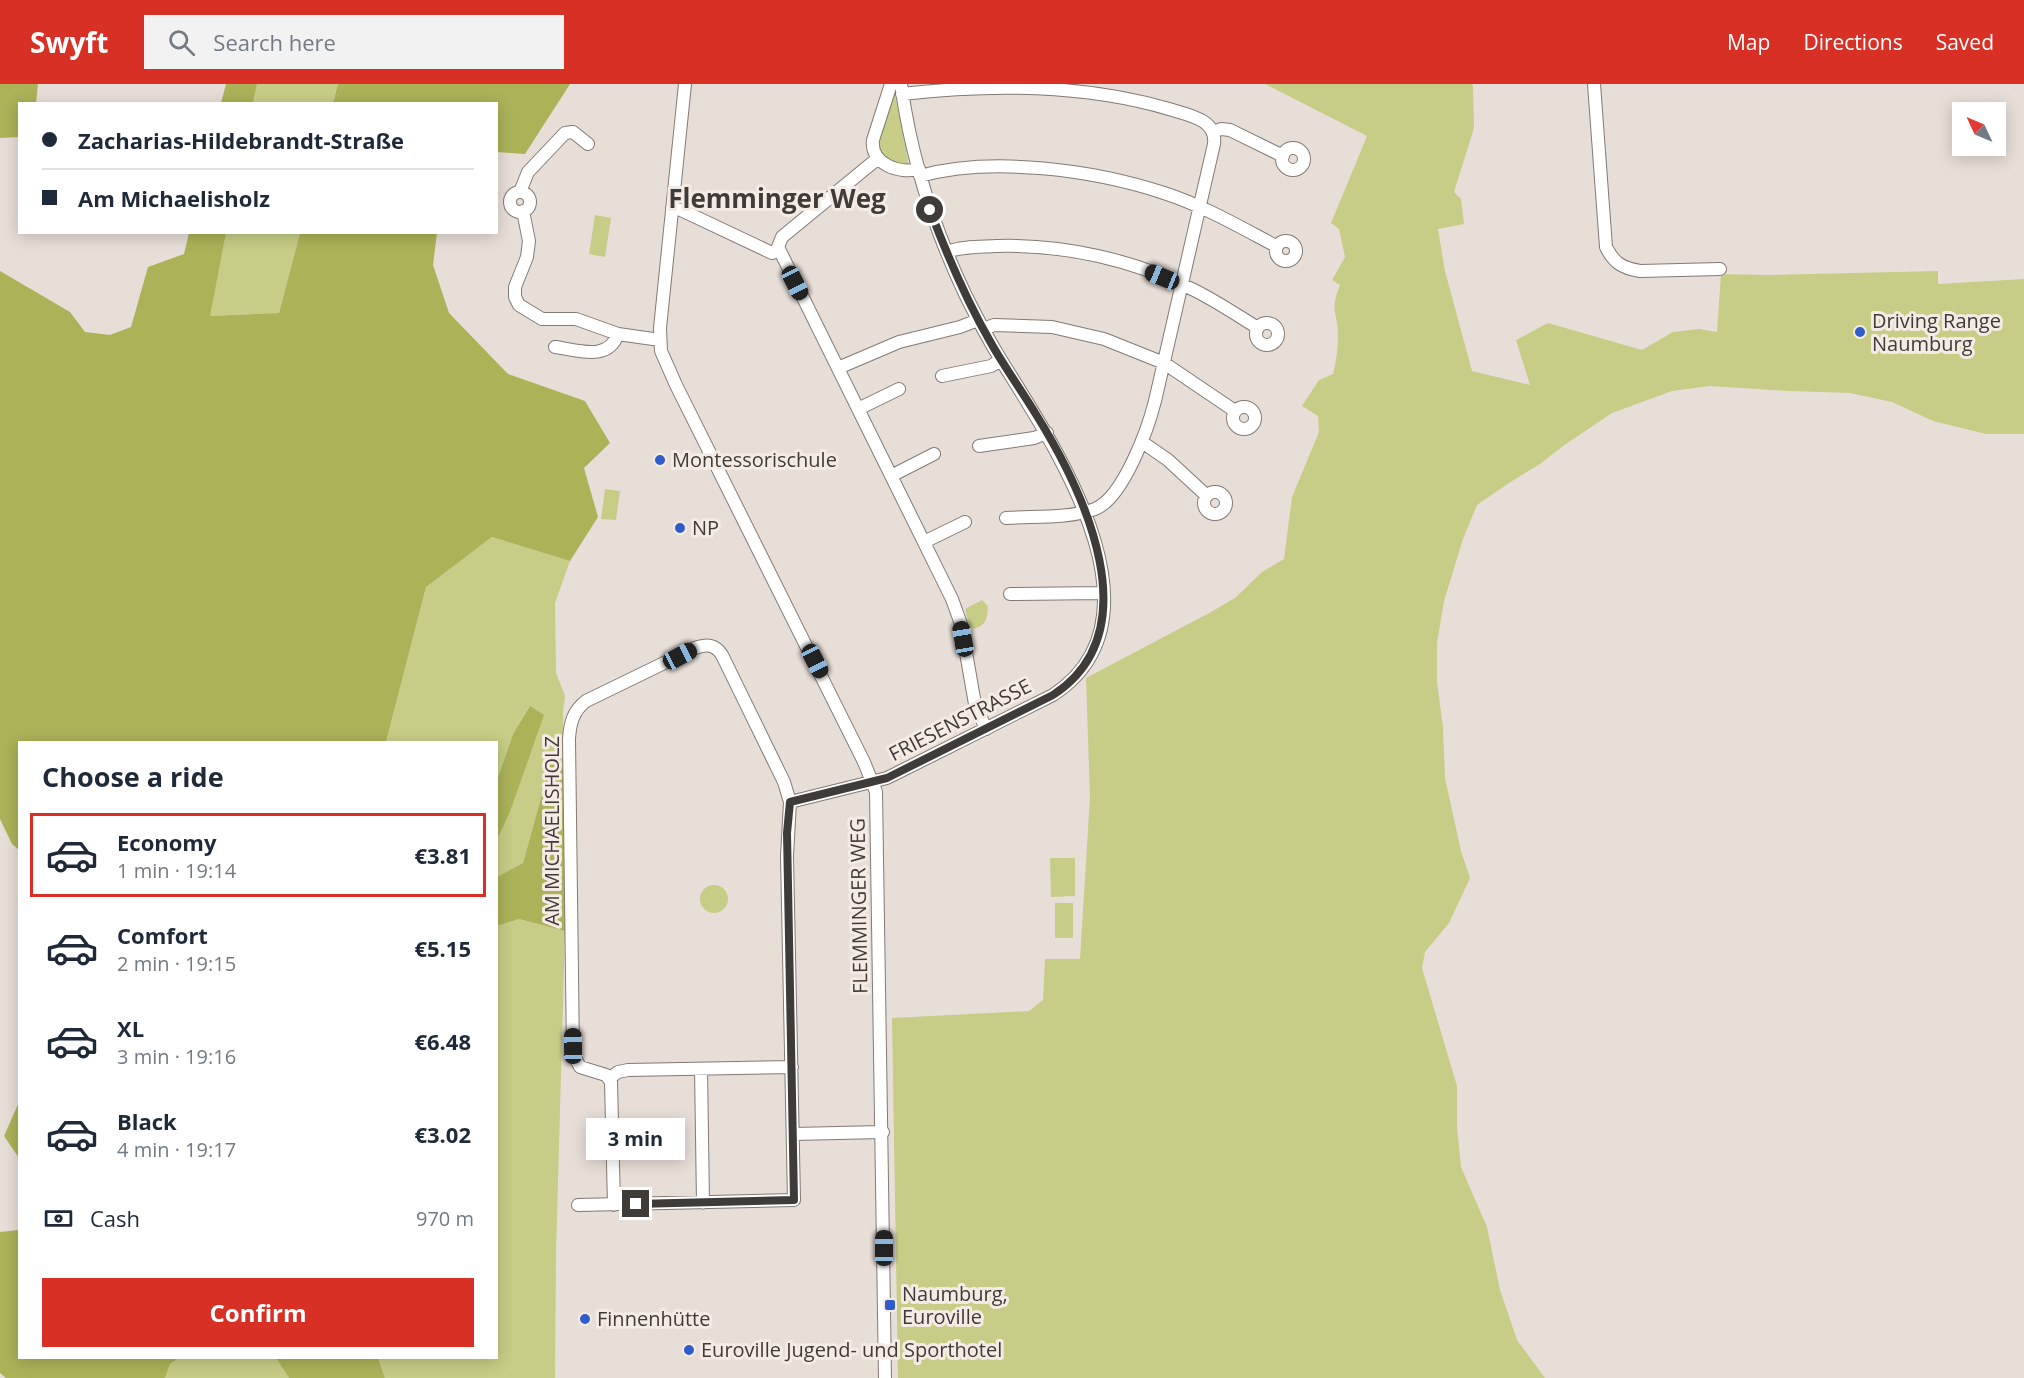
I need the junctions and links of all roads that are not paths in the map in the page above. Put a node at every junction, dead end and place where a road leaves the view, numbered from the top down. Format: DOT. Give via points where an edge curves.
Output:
graph roads {
  1 [pos="685,84"];
  2 [pos="891,84"];
  3 [pos="1594,84"];
  4 [pos="902,89"];
  5 [pos="1213,132"];
  6 [pos="588,144"];
  7 [pos="1283,156"];
  8 [pos="877,159"];
  9 [pos="920,173"];
  10 [pos="1200,207"];
  11 [pos="672,208"];
  12 [pos="1276,246"];
  13 [pos="779,251"];
  14 [pos="947,252"];
  15 [pos="1720,268"];
  16 [pos="1182,285"];
  17 [pos="981,324"];
  18 [pos="1258,328"];
  19 [pos="618,334"];
  20 [pos="660,340"];
  21 [pos="555,347"];
  22 [pos="1001,360"];
  23 [pos="1164,363"];
  24 [pos="838,369"];
  25 [pos="942,376"];
  26 [pos="899,389"];
  27 [pos="858,409"];
  28 [pos="1235,411"];
  29 [pos="1047,433"];
  30 [pos="1142,442"];
  31 [pos="979,446"];
  32 [pos="934,454"];
  33 [pos="891,476"];
  34 [pos="1207,496"];
  35 [pos="1085,512"];
  36 [pos="1006,518"];
  37 [pos="965,522"];
  38 [pos="924,542"];
  39 [pos="1103,593"];
  40 [pos="1010,594"];
  41 [pos="986,729"];
  42 [pos="873,782"];
  43 [pos="790,802"];
  44 [pos="792,1067"];
  45 [pos="701,1069"];
  46 [pos="610,1078"];
  47 [pos="883,1132"];
  48 [pos="793,1134"];
  49 [pos="703,1203"];
  50 [pos="614,1204"];
  51 [pos="578,1205"];
  52 [pos="885,1378"];
  1 -- 11 [label="street, FLEMMINGER WEG"];
  2 -- 8 [label="street" via="873,141"];
  3 -- 15 [label="street" via="1606,247 1611,257 1618,264 1640,270"];
  4 -- 5 [label="street" via="986,85 1066,88 1187,114 1203,121"];
  4 -- 9 [label="street, FRIESENSTRASSE"];
  5 -- 7 [label="street" via="1230,130"];
  5 -- 10 [label="street" via="1214,144"];
  6 -- 19 [label="street" via="573,132 565,133 528,171 520,192 512,196 514,210 523,211 530,241 515,287 517,301 542,319 576,319"];
  8 -- 9 [label="street"];
  8 -- 13 [label="street" via="782,237"];
  9 -- 10 [label="street" via="999,168 1066,171 1139,186"];
  9 -- 14 [label="street, FRIESENSTRASSE"];
  10 -- 12 [label="street"];
  10 -- 16 [label="street"];
  11 -- 13 [label="street" via="772,253"];
  11 -- 20 [label="street, FLEMMINGER WEG"];
  13 -- 24 [label="street"];
  14 -- 16 [label="street" via="1008,246 1066,250 1118,262"];
  14 -- 17 [label="street, FRIESENSTRASSE"];
  16 -- 18 [label="street"];
  16 -- 23 [label="street"];
  17 -- 22 [label="street, FRIESENSTRASSE"];
  17 -- 23 [label="street" via="1052,327 1087,334"];
  17 -- 24 [label="street" via="899,342"];
  19 -- 20 [label="street"];
  19 -- 21 [label="street" via="609,348 600,352"];
  20 -- 42 [label="street, FLEMMINGER WEG" via="664,360"];
  22 -- 25 [label="street" via="991,366"];
  22 -- 29 [label="street, FRIESENSTRASSE"];
  23 -- 28 [label="street"];
  23 -- 30 [label="street"];
  24 -- 27 [label="street"];
  26 -- 27 [label="street"];
  27 -- 33 [label="street"];
  29 -- 31 [label="street"];
  29 -- 35 [label="street, FRIESENSTRASSE"];
  30 -- 34 [label="street"];
  30 -- 35 [label="street" via="1112,495 1105,503"];
  32 -- 33 [label="street"];
  33 -- 38 [label="street"];
  35 -- 36 [label="street"];
  35 -- 39 [label="street, FRIESENSTRASSE" via="1098,553"];
  37 -- 38 [label="street"];
  38 -- 41 [label="street" via="956,609 975,704"];
  39 -- 40 [label="street"];
  39 -- 41 [label="street, FRIESENSTRASSE" via="1102,620 1095,645 1082,668 1063,688"];
  41 -- 42 [label="street, FRIESENSTRASSE"];
  42 -- 43 [label="street"];
  42 -- 47 [label="street, FLEMMINGER WEG" via="877,810"];
  43 -- 44 [label="street, AM MICHAELISHOLZ" via="787,833"];
  43 -- 46 [label="street, AM MICHAELISHOLZ" via="779,770 722,655 711,645 695,648 592,698 574,713 569,739 573,1054 584,1069"];
  44 -- 45 [label="street"];
  44 -- 48 [label="street, AM MICHAELISHOLZ"];
  45 -- 46 [label="street" via="628,1070"];
  45 -- 49 [label="street"];
  46 -- 50 [label="street"];
  47 -- 48 [label="street"];
  47 -- 52 [label="street, FLEMMINGER WEG"];
  48 -- 49 [label="street, AM MICHAELISHOLZ" via="794,1200"];
  49 -- 50 [label="street, AM MICHAELISHOLZ"];
  50 -- 51 [label="street, AM MICHAELISHOLZ"];
}
